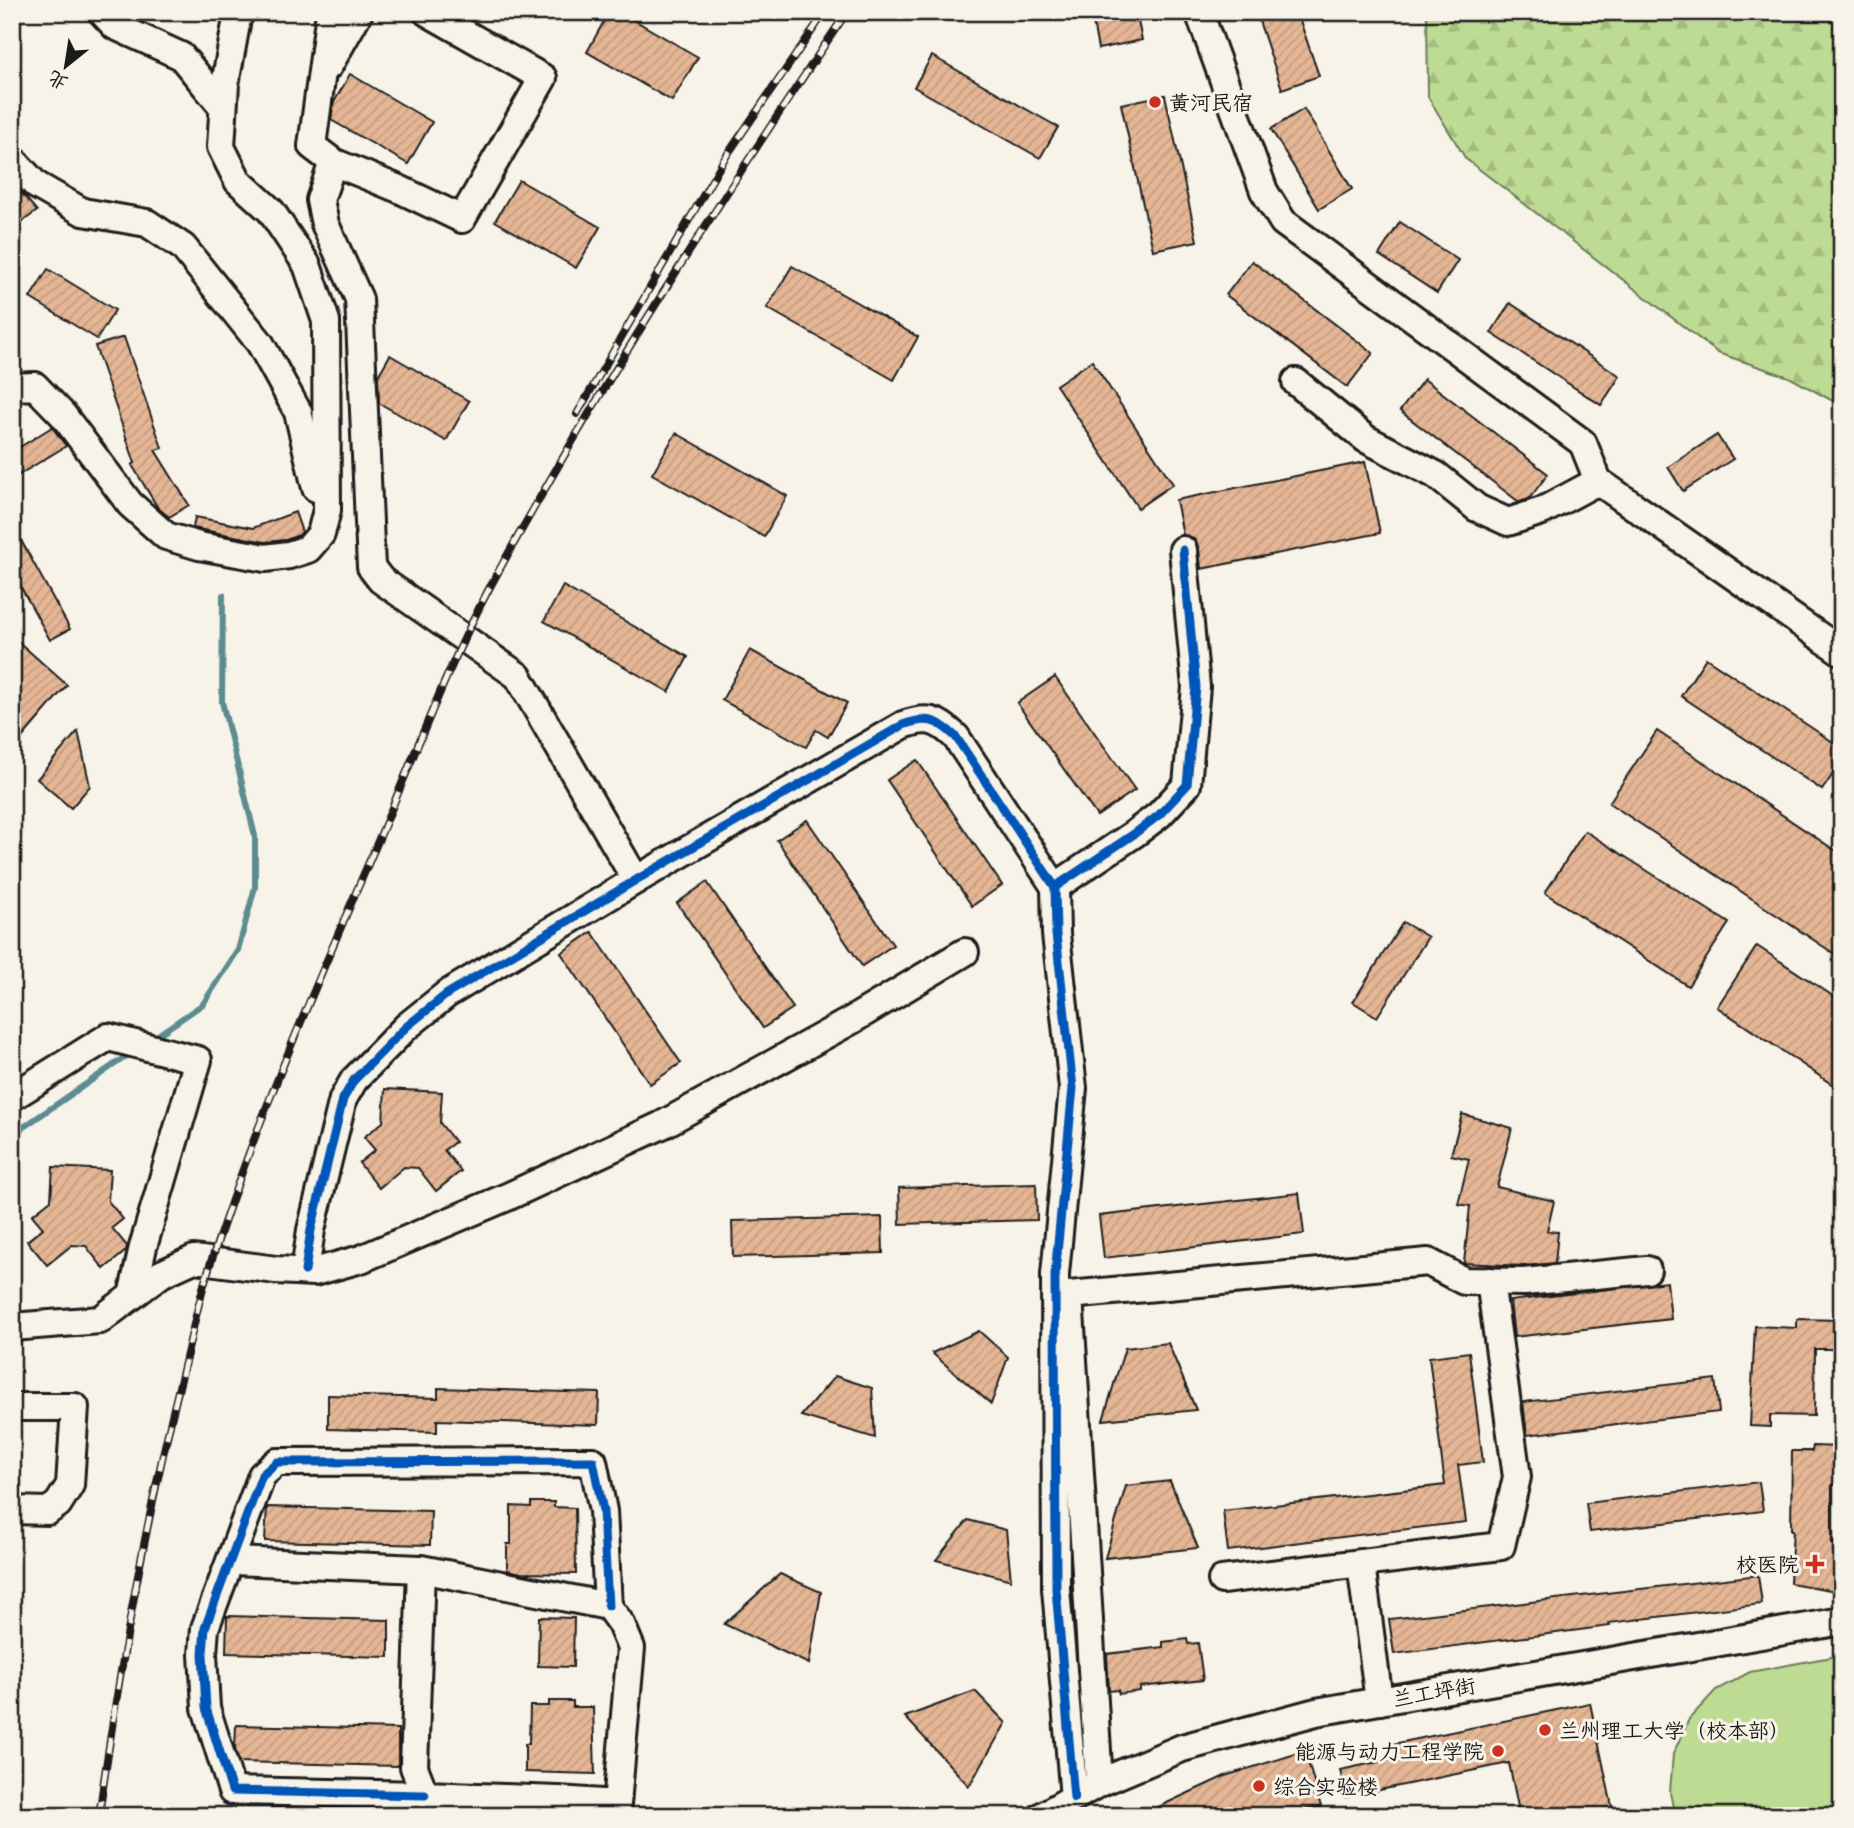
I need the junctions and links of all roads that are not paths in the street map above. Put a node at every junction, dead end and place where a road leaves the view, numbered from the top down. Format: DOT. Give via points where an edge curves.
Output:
graph roads {
  1 [pos="102,12"];
  2 [pos="241,12"];
  3 [pos="331,12"];
  4 [pos="359,12"];
  5 [pos="427,12"];
  6 [pos="1199,12"];
  7 [pos="321,78"];
  8 [pos="223,107"];
  9 [pos="12,159"];
  10 [pos="333,162"];
  11 [pos="1296,382"];
  12 [pos="12,387"];
  13 [pos="1598,481"];
  14 [pos="321,534"];
  15 [pos="1182,550"];
  16 [pos="1842,652"];
  17 [pos="636,880"];
  18 [pos="1055,887"];
  19 [pos="965,952"];
  20 [pos="12,1097"];
  21 [pos="1647,1270"];
  22 [pos="305,1272"];
  23 [pos="1490,1281"];
  24 [pos="132,1296"];
  25 [pos="12,1327"];
  26 [pos="12,1408"];
  27 [pos="12,1510"];
  28 [pos="232,1561"];
  29 [pos="1361,1564"];
  30 [pos="421,1569"];
  31 [pos="1222,1580"];
  32 [pos="608,1606"];
  33 [pos="1842,1622"];
  34 [pos="1379,1701"];
  35 [pos="1099,1783"];
  36 [pos="425,1795"];
  37 [pos="1074,1798"];
  38 [pos="558,1808"];
  39 [pos="1042,1816"];
  1 -- 8 [label="street" via="115,26 181,57"];
  2 -- 8 [label="street"];
  3 -- 7 [label="street"];
  4 -- 7 [label="street"];
  5 -- 10 [label="street" via="543,78 462,219"];
  6 -- 13 [label="street" via="1264,191 1283,222 1583,443"];
  7 -- 10 [label="street" via="312,146"];
  8 -- 14 [label="street" via="221,147 238,181 271,211 307,265 326,321 327,510"];
  9 -- 14 [label="street" via="36,185 83,212 147,223 183,247 260,343 298,412 315,476"];
  10 -- 17 [label="street" via="320,200 359,299 371,568 381,580 518,677"];
  11 -- 13 [label="street" via="1366,439 1436,475 1477,509 1508,522 1542,511"];
  12 -- 14 [label="street" via="35,386 63,415 130,505 166,536 265,558 308,549"];
  13 -- 16 [label="street"];
  15 -- 18 [label="street" via="1196,687 1187,785 1159,815"];
  17 -- 18 [label="street" via="920,719 945,726 956,737"];
  17 -- 22 [label="street" via="447,994 406,1027 354,1080 343,1099"];
  18 -- 37 [label="street" via="1073,1088 1055,1274 1056,1588"];
  19 -- 22 [label="street" via="662,1125 361,1259"];
  20 -- 24 [label="street" via="108,1037 198,1059"];
  21 -- 23 [label="street"];
  22 -- 24 [label="street" via="194,1259 161,1274"];
  23 -- 29 [label="street" via="1517,1477 1501,1546"];
  23 -- 35 [label="street" via="1464,1281 1428,1262 1069,1295"];
  24 -- 25 [label="street" via="100,1320"];
  26 -- 27 [label="street" via="75,1407 70,1485 65,1496 48,1511"];
  28 -- 30 [label="street"];
  28 -- 32 [label="street" via="262,1475 277,1462 593,1461 603,1511"];
  28 -- 36 [label="street" via="205,1628 203,1654 206,1708 232,1791"];
  29 -- 31 [label="street"];
  29 -- 34 [label="street"];
  30 -- 32 [label="street"];
  30 -- 36 [label="street" via="414,1767"];
  32 -- 38 [label="street" via="631,1648 617,1804"];
  33 -- 34 [label="street, 兰工坪街"];
  34 -- 35 [label="street, 兰工坪街" via="1316,1712 1182,1748"];
  35 -- 37 [label="street, 兰工坪街"];
  36 -- 38 [label="street"];
  37 -- 39 [label="street, 兰工坪街"];
}
